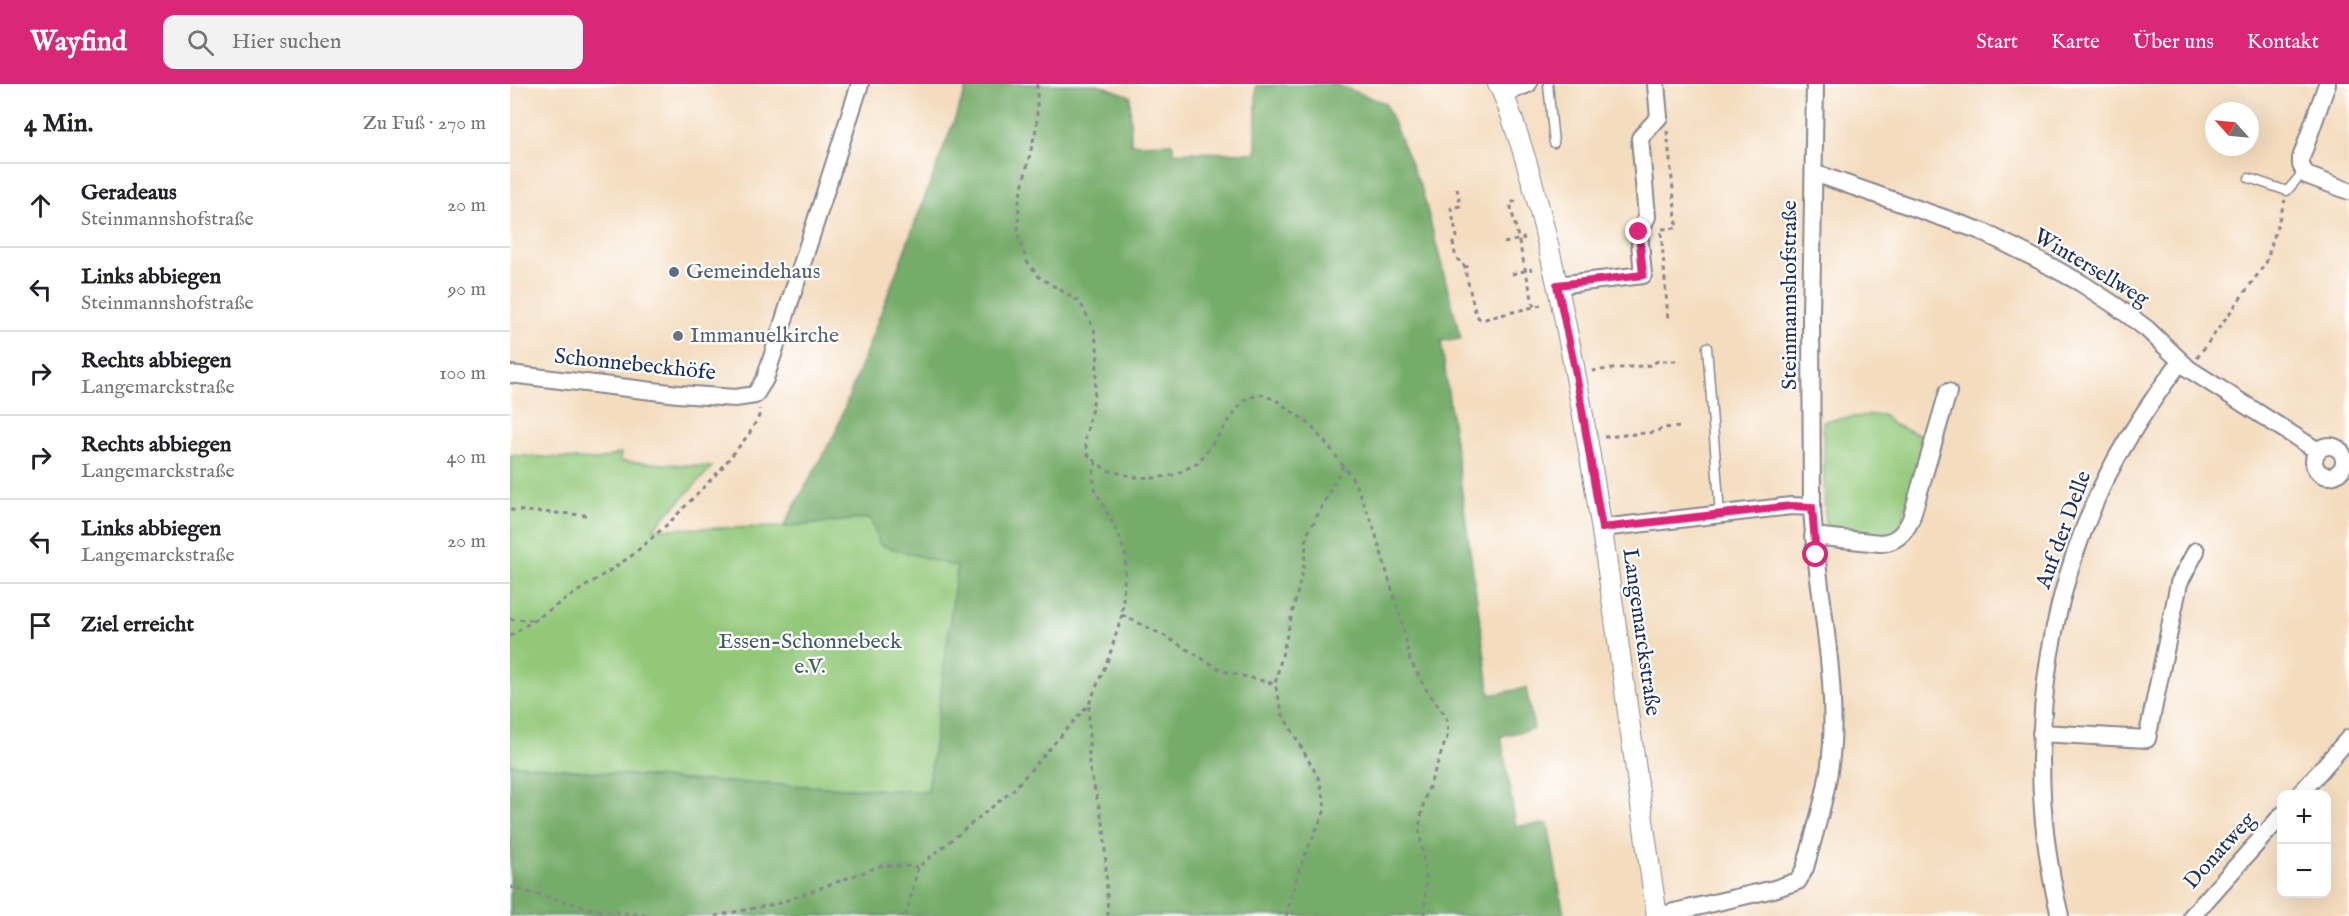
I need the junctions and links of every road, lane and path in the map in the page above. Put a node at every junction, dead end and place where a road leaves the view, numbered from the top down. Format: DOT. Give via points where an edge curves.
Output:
graph roads {
  1 [pos="860,84"];
  2 [pos="1037,84"];
  3 [pos="1528,84"];
  4 [pos="1548,84"];
  5 [pos="1656,84"];
  6 [pos="1815,84"];
  7 [pos="2327,84"];
  8 [pos="1500,89"];
  9 [pos="1659,117"];
  10 [pos="1554,143"];
  11 [pos="2304,171"];
  12 [pos="1814,176"];
  13 [pos="2249,178"];
  14 [pos="1457,188"];
  15 [pos="2288,191"];
  16 [pos="2349,191"];
  17 [pos="1516,201"];
  18 [pos="1525,238"];
  19 [pos="1518,240"];
  20 [pos="1504,243"];
  21 [pos="1471,266"];
  22 [pos="1464,267"];
  23 [pos="1532,269"];
  24 [pos="1525,271"];
  25 [pos="1512,274"];
  26 [pos="1557,285"];
  27 [pos="1541,305"];
  28 [pos="1534,306"];
  29 [pos="1668,319"];
  30 [pos="1707,347"];
  31 [pos="1679,361"];
  32 [pos="2184,365"];
  33 [pos="510,374"];
  34 [pos="1576,374"];
  35 [pos="1948,392"];
  36 [pos="755,394"];
  37 [pos="1682,427"];
  38 [pos="1587,439"];
  39 [pos="1096,463"];
  40 [pos="1343,466"];
  41 [pos="2345,473"];
  42 [pos="1812,507"];
  43 [pos="510,510"];
  44 [pos="1720,514"];
  45 [pos="586,515"];
  46 [pos="1602,528"];
  47 [pos="1813,536"];
  48 [pos="2196,551"];
  49 [pos="1122,615"];
  50 [pos="510,619"];
  51 [pos="536,620"];
  52 [pos="510,636"];
  53 [pos="1275,684"];
  54 [pos="1089,704"];
  55 [pos="2041,733"];
  56 [pos="2349,738"];
  57 [pos="2304,790"];
  58 [pos="2277,821"];
  59 [pos="918,867"];
  60 [pos="510,887"];
  61 [pos="652,916"];
  62 [pos="715,916"];
  63 [pos="906,916"];
  64 [pos="1108,916"];
  65 [pos="1286,916"];
  66 [pos="1424,916"];
  67 [pos="1657,916"];
  68 [pos="2060,916"];
  69 [pos="2192,916"];
  1 -- 36 [label="street" via="765,380"];
  2 -- 39 [label="path" via="1037,124 1019,200 1018,236 1026,260 1039,277 1080,302 1094,329 1097,370 1085,441 1089,456"];
  3 -- 8 [label="street, Langemarckstraße"];
  4 -- 10 [label="lane"];
  5 -- 9 [label="street"];
  6 -- 12 [label="street, Steinmannshofstraße"];
  7 -- 11 [label="street" via="2301,158"];
  8 -- 26 [label="street, Langemarckstraße" via="1524,153"];
  9 -- 26 [label="street" via="1640,138 1647,217 1639,232 1643,275"];
  9 -- 29 [label="path" via="1666,120 1677,228 1661,229"];
  11 -- 15 [label="lane"];
  11 -- 16 [label="street"];
  12 -- 32 [label="street, Wintersellweg" via="1981,231 2028,254 2116,306"];
  12 -- 42 [label="street, Steinmannshofstraße"];
  13 -- 15 [label="lane"];
  14 -- 22 [label="path" via="1460,206 1450,208 1457,237 1453,243 1456,259"];
  15 -- 32 [label="path" via="2266,263"];
  17 -- 19 [label="path" via="1510,203"];
  18 -- 19 [label="path"];
  19 -- 20 [label="path"];
  19 -- 24 [label="path"];
  21 -- 22 [label="path"];
  22 -- 28 [label="path" via="1475,313 1480,319"];
  23 -- 24 [label="path"];
  24 -- 25 [label="path"];
  24 -- 28 [label="path"];
  26 -- 34 [label="street, Langemarckstraße"];
  27 -- 28 [label="path"];
  30 -- 44 [label="lane"];
  31 -- 34 [label="path"];
  32 -- 41 [label="street, Wintersellweg" via="2318,451 2314,464 2320,473"];
  32 -- 55 [label="street, Auf der Delle" via="2153,400 2109,473 2083,533 2055,623"];
  33 -- 36 [label="street, Schonnebeckhöfe" via="678,394 735,398"];
  34 -- 38 [label="street, Langemarckstraße"];
  35 -- 47 [label="street" via="1911,519 1903,534 1888,543"];
  36 -- 51 [label="path" via="759,416 749,434 669,523 630,557"];
  37 -- 38 [label="path"];
  38 -- 46 [label="street, Langemarckstraße"];
  39 -- 40 [label="path" via="1106,470 1135,477 1174,475 1198,463 1244,400 1260,394 1276,400 1308,423"];
  39 -- 49 [label="path" via="1095,490 1126,556"];
  40 -- 53 [label="path" via="1307,535 1304,565"];
  40 -- 66 [label="path" via="1372,522 1410,660 1448,723 1419,828 1426,878"];
  42 -- 44 [label="street"];
  42 -- 47 [label="street, Steinmannshofstraße"];
  43 -- 45 [label="path"];
  44 -- 46 [label="street"];
  46 -- 67 [label="street, Langemarckstraße"];
  47 -- 67 [label="street, Steinmannshofstraße" via="1830,654 1832,742 1805,868 1798,881 1774,889"];
  48 -- 55 [label="street" via="2179,583 2147,739"];
  49 -- 53 [label="path" via="1223,671"];
  49 -- 54 [label="path"];
  50 -- 51 [label="path"];
  51 -- 52 [label="path"];
  53 -- 65 [label="path" via="1283,715 1318,777 1324,798 1324,810 1299,869"];
  54 -- 59 [label="path" via="1013,790"];
  54 -- 64 [label="path" via="1089,766 1104,827"];
  55 -- 68 [label="street, Auf der Delle" via="2041,805"];
  56 -- 57 [label="street"];
  58 -- 69 [label="street, Donatweg"];
  59 -- 62 [label="path" via="883,865 780,903"];
  59 -- 63 [label="path"];
  60 -- 61 [label="path" via="592,909"];
}
